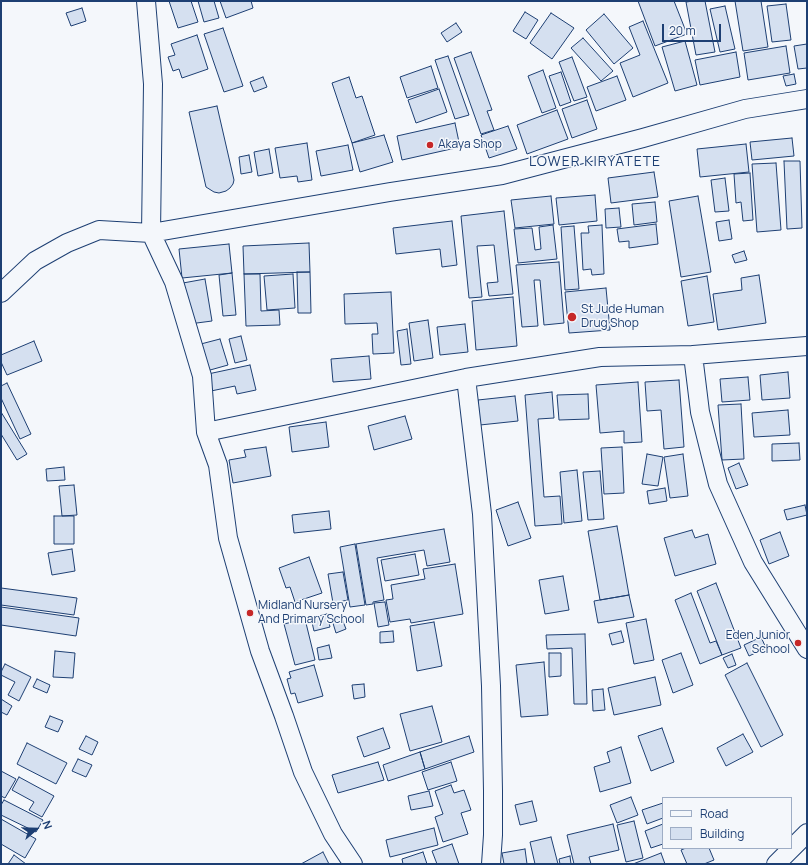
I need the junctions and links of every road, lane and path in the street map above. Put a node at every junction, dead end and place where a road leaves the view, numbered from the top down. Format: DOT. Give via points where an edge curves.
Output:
graph roads {
  1 [pos="146,1"];
  2 [pos="807,99"];
  3 [pos="151,233"];
  4 [pos="1,293"];
  5 [pos="807,346"];
  6 [pos="693,355"];
  7 [pos="466,378"];
  8 [pos="206,432"];
  9 [pos="807,649"];
  10 [pos="807,833"];
  11 [pos="792,848"];
  12 [pos="791,849"];
  13 [pos="353,864"];
  14 [pos="491,864"];
  15 [pos="776,864"];
  1 -- 3 [label="street" via="153,84"];
  2 -- 3 [label="street" via="745,109 502,175"];
  3 -- 4 [label="street" via="99,230 67,243 35,261"];
  3 -- 8 [label="street" via="174,282 202,376"];
  5 -- 6 [label="street"];
  6 -- 7 [label="street" via="600,356"];
  6 -- 9 [label="street" via="700,412 718,484 753,562"];
  7 -- 8 [label="street"];
  7 -- 14 [label="street" via="482,514 491,686"];
  8 -- 13 [label="street" via="218,465 228,538 260,651 303,772 333,834"];
  10 -- 11 [label="street"];
  12 -- 15 [label="street"];
}
